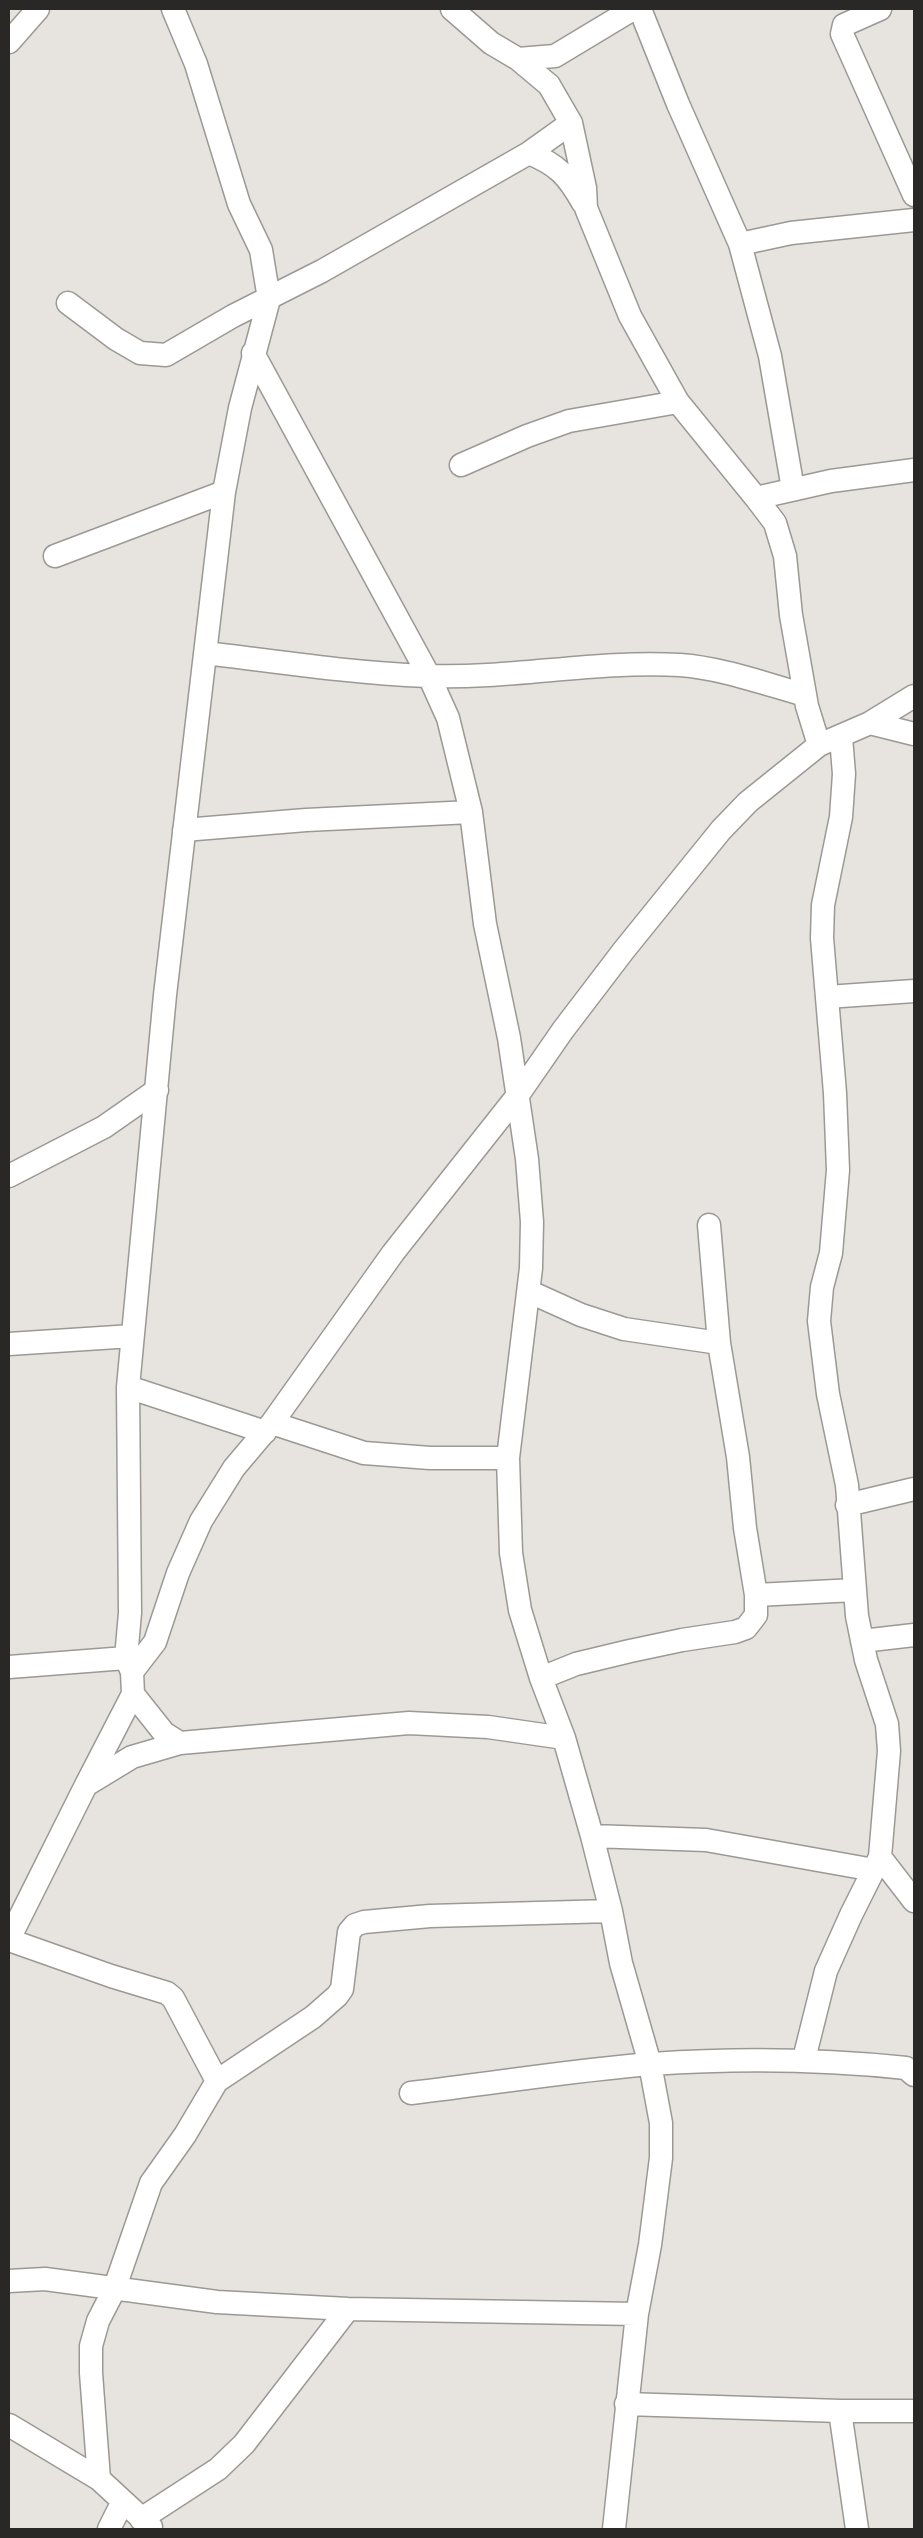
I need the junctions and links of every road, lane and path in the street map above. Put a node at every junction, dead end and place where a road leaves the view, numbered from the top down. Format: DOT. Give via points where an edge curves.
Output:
graph roads {
  1 [pos="38,9"];
  2 [pos="173,9"];
  3 [pos="452,9"];
  4 [pos="633,9"];
  5 [pos="640,9"];
  6 [pos="880,9"];
  7 [pos="603,18"];
  8 [pos="9,42"];
  9 [pos="555,56"];
  10 [pos="518,59"];
  11 [pos="550,86"];
  12 [pos="570,123"];
  13 [pos="529,153"];
  14 [pos="914,194"];
  15 [pos="586,208"];
  16 [pos="914,220"];
  17 [pos="740,244"];
  18 [pos="269,299"];
  19 [pos="68,304"];
  20 [pos="253,353"];
  21 [pos="678,402"];
  22 [pos="461,465"];
  23 [pos="914,470"];
  24 [pos="793,489"];
  25 [pos="224,492"];
  26 [pos="756,498"];
  27 [pos="55,556"];
  28 [pos="206,653"];
  29 [pos="429,676"];
  30 [pos="805,695"];
  31 [pos="914,696"];
  32 [pos="870,723"];
  33 [pos="914,734"];
  34 [pos="842,736"];
  35 [pos="819,745"];
  36 [pos="471,812"];
  37 [pos="184,830"];
  38 [pos="914,991"];
  39 [pos="827,997"];
  40 [pos="158,1090"];
  41 [pos="518,1095"];
  42 [pos="9,1176"];
  43 [pos="709,1225"];
  44 [pos="530,1292"];
  45 [pos="132,1336"];
  46 [pos="720,1343"];
  47 [pos="9,1344"];
  48 [pos="128,1387"];
  49 [pos="269,1427"];
  50 [pos="508,1458"];
  51 [pos="914,1489"];
  52 [pos="847,1505"];
  53 [pos="855,1590"];
  54 [pos="756,1595"];
  55 [pos="914,1635"];
  56 [pos="862,1641"];
  57 [pos="129,1665"];
  58 [pos="9,1667"];
  59 [pos="541,1678"];
  60 [pos="133,1694"];
  61 [pos="564,1738"];
  62 [pos="180,1743"];
  63 [pos="86,1785"];
  64 [pos="592,1836"];
  65 [pos="877,1864"];
  66 [pos="914,1902"];
  67 [pos="611,1911"];
  68 [pos="9,1940"];
  69 [pos="804,2059"];
  70 [pos="650,2064"];
  71 [pos="914,2075"];
  72 [pos="217,2081"];
  73 [pos="411,2093"];
  74 [pos="9,2281"];
  75 [pos="114,2290"];
  76 [pos="348,2309"];
  77 [pos="638,2314"];
  78 [pos="626,2404"];
  79 [pos="840,2411"];
  80 [pos="914,2411"];
  81 [pos="9,2425"];
  82 [pos="99,2479"];
  83 [pos="122,2502"];
  84 [pos="147,2524"];
  85 [pos="109,2529"];
  86 [pos="614,2529"];
  87 [pos="857,2529"];
  1 -- 8 [label="street"];
  2 -- 18 [label="street" via="196,64 239,204 261,250"];
  3 -- 10 [label="street" via="491,43"];
  4 -- 7 [label="street"];
  5 -- 17 [label="street"];
  6 -- 14 [label="street" via="844,25 842,34"];
  7 -- 9 [label="street"];
  9 -- 10 [label="street"];
  9 -- 11 [label="street"];
  10 -- 11 [label="street"];
  11 -- 12 [label="street"];
  12 -- 13 [label="street"];
  12 -- 15 [label="street" via="585,188"];
  13 -- 15 [label="street" via="552,163 571,181"];
  13 -- 18 [label="street"];
  15 -- 21 [label="street" via="630,316"];
  16 -- 17 [label="street" via="791,233"];
  17 -- 24 [label="street" via="770,356"];
  18 -- 19 [label="street" via="166,354 140,353"];
  18 -- 20 [label="street"];
  20 -- 25 [label="street"];
  20 -- 29 [label="street"];
  21 -- 22 [label="street" via="569,421"];
  21 -- 26 [label="street"];
  23 -- 24 [label="street"];
  24 -- 26 [label="street"];
  25 -- 27 [label="street"];
  25 -- 28 [label="street"];
  26 -- 30 [label="street" via="774,524 785,556"];
  28 -- 29 [label="street" via="324,668"];
  28 -- 37 [label="street"];
  29 -- 30 [label="street" via="682,665"];
  29 -- 36 [label="street" via="448,718"];
  30 -- 35 [label="street"];
  31 -- 32 [label="street"];
  32 -- 33 [label="street"];
  32 -- 34 [label="street"];
  34 -- 35 [label="street"];
  34 -- 39 [label="street" via="842,817 822,906"];
  35 -- 41 [label="street" via="748,802 721,830 624,950"];
  36 -- 37 [label="street"];
  36 -- 41 [label="street" via="485,924"];
  37 -- 40 [label="street" via="164,995"];
  38 -- 39 [label="street"];
  39 -- 52 [label="street" via="838,1170 831,1253 822,1287 819,1321 825,1378 847,1486"];
  40 -- 42 [label="street" via="104,1127"];
  40 -- 45 [label="street"];
  41 -- 44 [label="street" via="532,1222"];
  41 -- 49 [label="street" via="393,1253"];
  43 -- 46 [label="street"];
  44 -- 46 [label="street" via="581,1315 624,1329"];
  44 -- 50 [label="street"];
  45 -- 47 [label="street"];
  45 -- 48 [label="street"];
  46 -- 54 [label="street"];
  48 -- 49 [label="street"];
  48 -- 57 [label="street"];
  49 -- 50 [label="street" via="364,1453 430,1458"];
  49 -- 57 [label="street" via="234,1468 201,1521 178,1573 155,1642"];
  50 -- 59 [label="street" via="511,1553 520,1610"];
  51 -- 52 [label="street"];
  52 -- 53 [label="street"];
  53 -- 54 [label="street"];
  53 -- 56 [label="street"];
  54 -- 59 [label="street" via="756,1616 746,1628 576,1664"];
  55 -- 56 [label="street"];
  56 -- 65 [label="street" via="887,1724 889,1751"];
  57 -- 58 [label="street"];
  57 -- 60 [label="street"];
  59 -- 61 [label="street"];
  60 -- 62 [label="street" via="164,1733"];
  60 -- 63 [label="street"];
  61 -- 62 [label="street" via="488,1727 410,1724"];
  61 -- 64 [label="street"];
  62 -- 63 [label="street" via="132,1757"];
  63 -- 68 [label="street"];
  64 -- 65 [label="street" via="706,1840"];
  64 -- 67 [label="street"];
  65 -- 66 [label="street"];
  65 -- 69 [label="street" via="826,1971"];
  67 -- 70 [label="street" via="621,1963"];
  67 -- 72 [label="street" via="430,1916 355,1925 349,1932 342,1989 337,1996 313,2017"];
  68 -- 72 [label="street" via="167,1993"];
  69 -- 70 [label="street"];
  69 -- 71 [label="street" via="906,2068"];
  70 -- 73 [label="street"];
  70 -- 77 [label="street" via="660,2124 660,2158"];
  72 -- 75 [label="street" via="151,2183"];
  74 -- 75 [label="street" via="45,2279"];
  75 -- 76 [label="street" via="217,2302"];
  75 -- 82 [label="street" via="98,2321 91,2346 90,2373"];
  76 -- 77 [label="street"];
  76 -- 84 [label="street" via="244,2444 218,2469"];
  77 -- 78 [label="street"];
  78 -- 79 [label="street"];
  78 -- 86 [label="street"];
  79 -- 80 [label="street"];
  79 -- 87 [label="street"];
  81 -- 82 [label="street"];
  82 -- 83 [label="street"];
  83 -- 84 [label="street"];
  83 -- 85 [label="street"];
}
